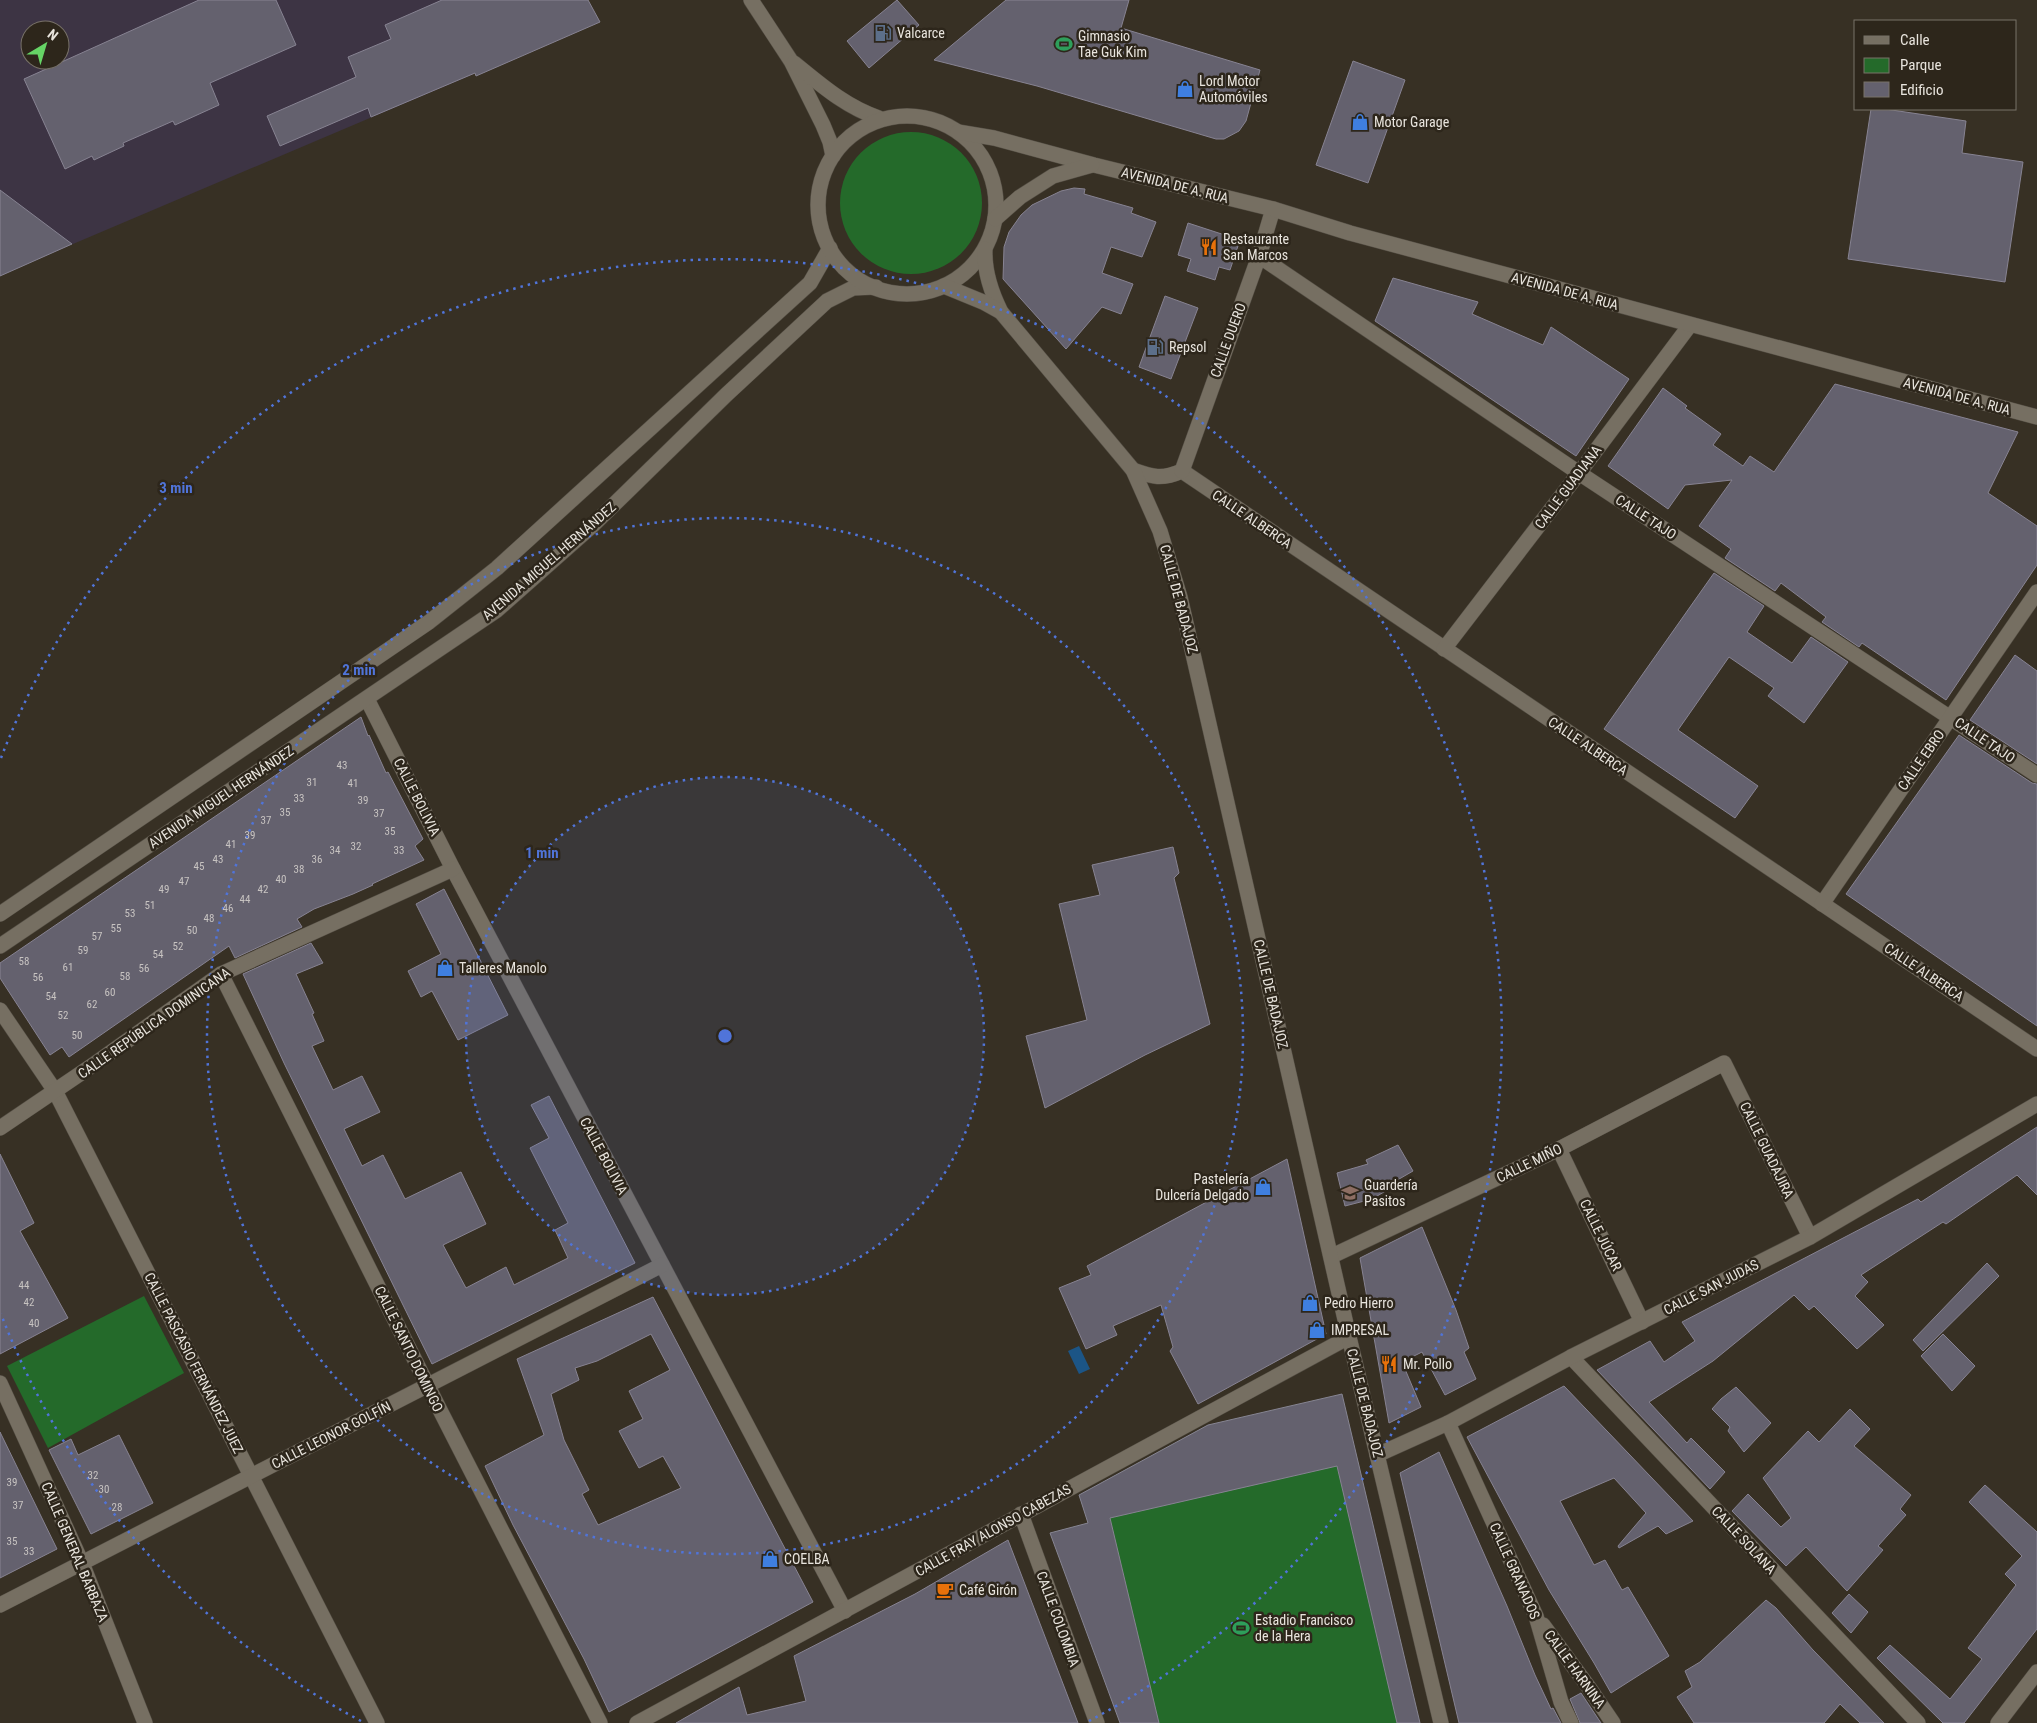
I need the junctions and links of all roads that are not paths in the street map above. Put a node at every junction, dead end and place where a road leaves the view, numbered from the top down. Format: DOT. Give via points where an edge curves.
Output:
graph roads {
  1 [pos="751,0"];
  2 [pos="791,61"];
  3 [pos="879,118"];
  4 [pos="958,132"];
  5 [pos="833,156"];
  6 [pos="1094,165"];
  7 [pos="1273,209"];
  8 [pos="995,219"];
  9 [pos="830,248"];
  10 [pos="985,249"];
  11 [pos="1259,256"];
  12 [pos="944,286"];
  13 [pos="876,287"];
  14 [pos="1000,312"];
  15 [pos="1690,325"];
  16 [pos="2037,417"];
  17 [pos="1133,470"];
  18 [pos="1182,471"];
  19 [pos="1579,473"];
  20 [pos="2037,592"];
  21 [pos="1444,648"];
  22 [pos="367,699"];
  23 [pos="1951,717"];
  24 [pos="2037,775"];
  25 [pos="453,869"];
  26 [pos="1822,904"];
  27 [pos="0,914"];
  28 [pos="0,946"];
  29 [pos="221,974"];
  30 [pos="0,1010"];
  31 [pos="2037,1049"];
  32 [pos="1724,1063"];
  33 [pos="55,1091"];
  34 [pos="2037,1104"];
  35 [pos="0,1128"];
  36 [pos="1559,1149"];
  37 [pos="1810,1237"];
  38 [pos="1332,1256"];
  39 [pos="662,1265"];
  40 [pos="1642,1322"];
  41 [pos="1349,1337"];
  42 [pos="1571,1357"];
  43 [pos="428,1385"];
  44 [pos="1,1386"];
  45 [pos="1448,1423"];
  46 [pos="1377,1455"];
  47 [pos="251,1476"];
  48 [pos="1020,1514"];
  49 [pos="82,1563"];
  50 [pos="0,1605"];
  51 [pos="845,1611"];
  52 [pos="1536,1616"];
  53 [pos="2037,1672"];
  54 [pos="145,1723"];
  55 [pos="377,1723"];
  56 [pos="600,1723"];
  57 [pos="638,1723"];
  58 [pos="1097,1723"];
  59 [pos="1441,1723"];
  60 [pos="1571,1723"];
  61 [pos="1613,1723"];
  62 [pos="1918,1723"];
  63 [pos="1998,1723"];
  1 -- 2 [label="street"];
  2 -- 3 [label="street" via="840,99"];
  2 -- 5 [label="street" via="823,126"];
  3 -- 4 [label="street" via="904,116 934,120"];
  3 -- 5 [label="street" via="852,135"];
  4 -- 6 [label="street, AVENIDA DE A. RUA" via="994,138"];
  4 -- 8 [label="street" via="982,156 995,185"];
  5 -- 9 [label="street" via="821,182 818,210"];
  6 -- 7 [label="street, AVENIDA DE A. RUA"];
  6 -- 8 [label="street, AVENIDA DE A. RUA" via="1053,176 1020,197"];
  7 -- 11 [label="street, CALLE DUERO"];
  7 -- 15 [label="street, AVENIDA DE A. RUA"];
  8 -- 10 [label="street"];
  9 -- 13 [label="street" via="841,268"];
  9 -- 27 [label="street, AVENIDA MIGUEL HERNÁNDEZ" via="810,283 497,568 429,622"];
  10 -- 12 [label="street" via="970,269"];
  10 -- 14 [label="street, CALLE DE BADAJOZ" via="990,285"];
  11 -- 18 [label="street, CALLE DUERO"];
  11 -- 19 [label="street, CALLE TAJO"];
  12 -- 13 [label="street" via="914,294"];
  12 -- 14 [label="street, CALLE DE BADAJOZ"];
  13 -- 22 [label="street, AVENIDA MIGUEL HERNÁNDEZ" via="853,288 827,301 594,525 497,610"];
  14 -- 17 [label="street, CALLE DE BADAJOZ"];
  15 -- 16 [label="street, AVENIDA DE A. RUA"];
  15 -- 19 [label="street, CALLE GUADIANA"];
  17 -- 18 [label="street" via="1154,477"];
  17 -- 38 [label="street, CALLE DE BADAJOZ" via="1160,531 1180,597"];
  18 -- 21 [label="street, CALLE ALBERCA"];
  19 -- 21 [label="street, CALLE GUADIANA"];
  19 -- 23 [label="street, CALLE TAJO"];
  20 -- 23 [label="street, CALLE EBRO"];
  21 -- 26 [label="street, CALLE ALBERCA"];
  22 -- 25 [label="street, CALLE BOLIVIA"];
  22 -- 28 [label="street, AVENIDA MIGUEL HERNÁNDEZ"];
  23 -- 24 [label="street, CALLE TAJO"];
  23 -- 26 [label="street, CALLE EBRO"];
  25 -- 29 [label="street, CALLE REPÚBLICA DOMINICANA"];
  25 -- 39 [label="street, CALLE BOLIVIA"];
  26 -- 31 [label="street, CALLE ALBERCA"];
  29 -- 33 [label="street, CALLE REPÚBLICA DOMINICANA"];
  29 -- 43 [label="street, CALLE SANTO DOMINGO"];
  30 -- 33 [label="street, CALLE PASCASIO FERNÁNDEZ JUEZ"];
  32 -- 36 [label="street, CALLE MIÑO"];
  32 -- 37 [label="street, CALLE GUADAJIRA"];
  33 -- 35 [label="street, CALLE REPÚBLICA DOMINICANA"];
  33 -- 47 [label="street, CALLE PASCASIO FERNÁNDEZ JUEZ"];
  34 -- 37 [label="street, CALLE SAN JUDAS"];
  36 -- 38 [label="street, CALLE MIÑO"];
  36 -- 40 [label="street, CALLE JÚCAR"];
  37 -- 40 [label="street, CALLE SAN JUDAS"];
  38 -- 41 [label="street, CALLE DE BADAJOZ"];
  39 -- 43 [label="street, CALLE LEONOR GOLFÍN"];
  39 -- 51 [label="street, CALLE BOLIVIA"];
  40 -- 42 [label="street, CALLE SAN JUDAS"];
  41 -- 46 [label="street, CALLE DE BADAJOZ"];
  41 -- 48 [label="street, CALLE FRAY ALONSO CABEZAS"];
  42 -- 45 [label="street, CALLE SAN JUDAS"];
  42 -- 62 [label="street, CALLE SOLANA"];
  43 -- 47 [label="street, CALLE LEONOR GOLFÍN"];
  43 -- 56 [label="street, CALLE SANTO DOMINGO"];
  44 -- 49 [label="street, CALLE GENERAL BARBAZA"];
  45 -- 46 [label="street, CALLE SAN JUDAS"];
  45 -- 52 [label="street, CALLE GRANADOS"];
  46 -- 59 [label="street, CALLE DE BADAJOZ"];
  47 -- 49 [label="street, CALLE LEONOR GOLFÍN"];
  47 -- 55 [label="street, CALLE PASCASIO FERNÁNDEZ JUEZ"];
  48 -- 51 [label="street, CALLE FRAY ALONSO CABEZAS"];
  48 -- 58 [label="street, CALLE COLOMBIA"];
  49 -- 50 [label="street, CALLE LEONOR GOLFÍN"];
  49 -- 54 [label="street, CALLE GENERAL BARBAZA"];
  51 -- 57 [label="street, CALLE FRAY ALONSO CABEZAS"];
  52 -- 60 [label="street, CALLE GRANADOS" via="1561,1702"];
  52 -- 61 [label="street, CALLE HARNINA"];
  53 -- 63 [label="street"];
}
